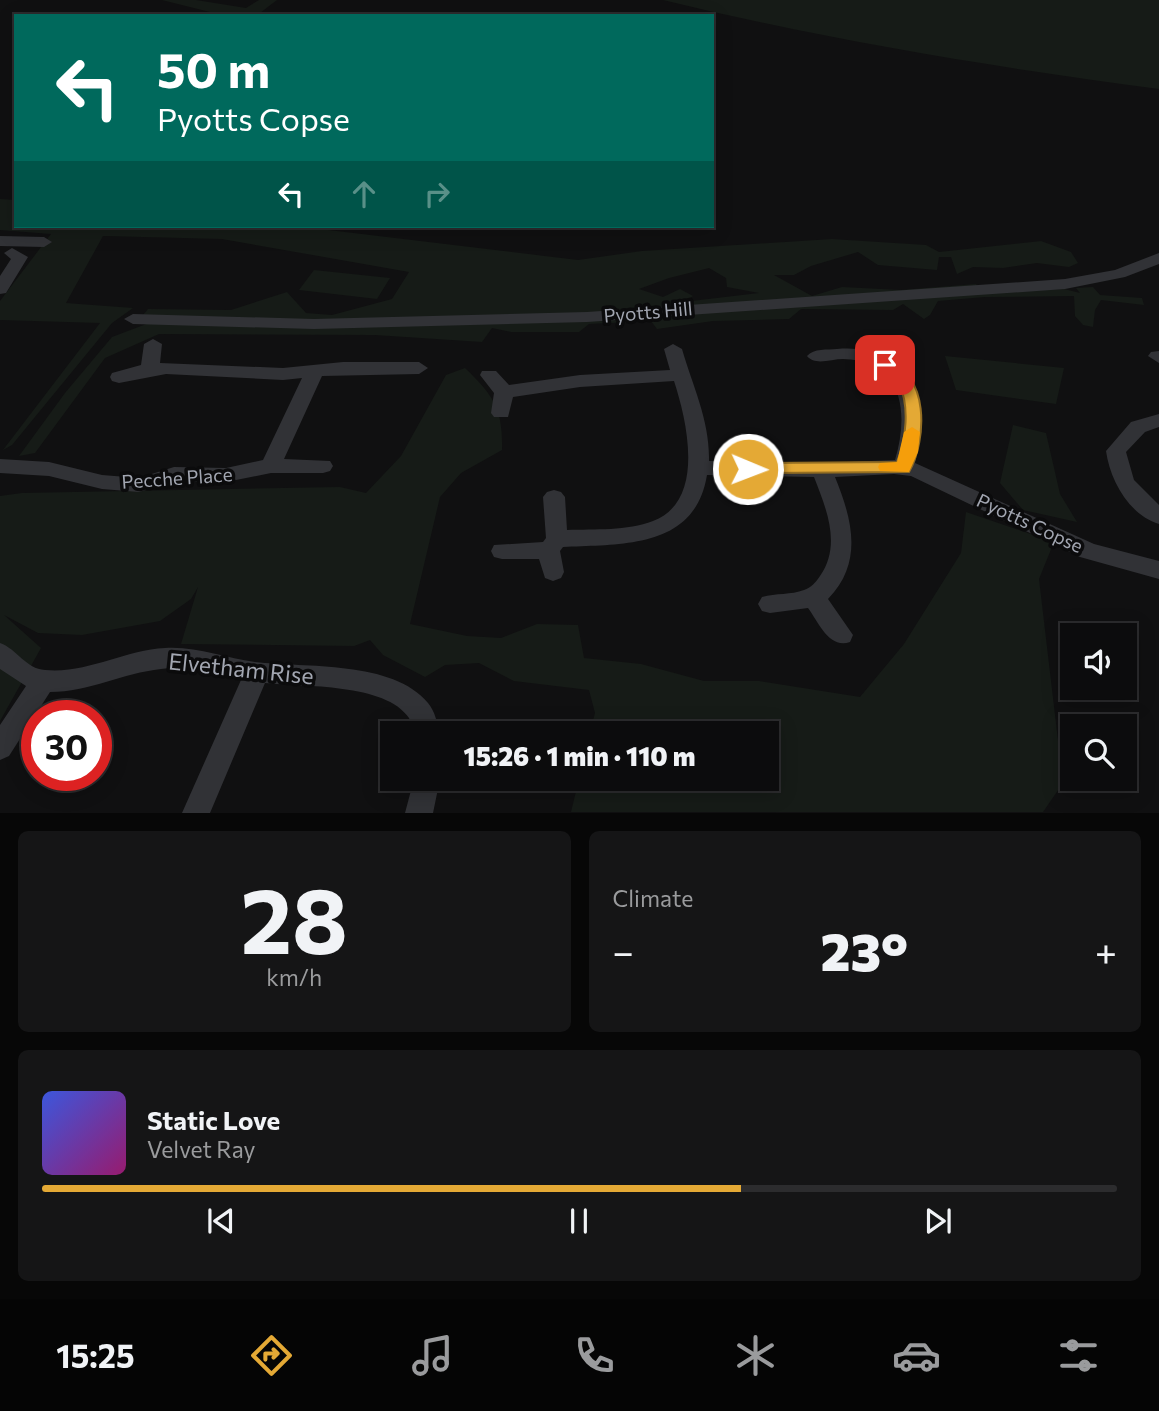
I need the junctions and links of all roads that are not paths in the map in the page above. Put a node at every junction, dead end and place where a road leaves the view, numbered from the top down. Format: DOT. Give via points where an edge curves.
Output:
graph roads {
  1 [pos="0,241"];
  2 [pos="44,242"];
  3 [pos="13,252"];
  4 [pos="1159,258"];
  5 [pos="0,289"];
  6 [pos="133,319"];
  7 [pos="843,333"];
  8 [pos="153,344"];
  9 [pos="673,349"];
  10 [pos="849,353"];
  11 [pos="816,356"];
  12 [pos="419,368"];
  13 [pos="150,369"];
  14 [pos="314,372"];
  15 [pos="489,375"];
  16 [pos="679,375"];
  17 [pos="119,377"];
  18 [pos="504,392"];
  19 [pos="500,413"];
  20 [pos="1159,420"];
  21 [pos="0,466"];
  22 [pos="271,466"];
  23 [pos="323,466"];
  24 [pos="699,468"];
  25 [pos="903,468"];
  26 [pos="822,470"];
  27 [pos="554,497"];
  28 [pos="1159,516"];
  29 [pos="553,544"];
  30 [pos="502,551"];
  31 [pos="1159,570"];
  32 [pos="553,572"];
  33 [pos="813,596"];
  34 [pos="770,604"];
  35 [pos="841,635"];
  36 [pos="0,653"];
  37 [pos="257,673"];
  38 [pos="43,681"];
  39 [pos="424,721"];
  40 [pos="0,748"];
  41 [pos="424,791"];
  42 [pos="196,813"];
  43 [pos="419,813"];
  1 -- 3 [label="street"];
  2 -- 3 [label="street"];
  3 -- 5 [label="street" via="20,257"];
  4 -- 6 [label="street, Pyotts Hill" via="1119,274 1065,284 587,317 314,324"];
  7 -- 10 [label="street"];
  8 -- 13 [label="street"];
  9 -- 16 [label="street"];
  10 -- 11 [label="street"];
  10 -- 25 [label="street" via="885,365 906,384 913,429"];
  12 -- 14 [label="street"];
  13 -- 14 [label="street"];
  13 -- 17 [label="street"];
  14 -- 22 [label="street"];
  15 -- 18 [label="street"];
  16 -- 18 [label="street" via="580,381"];
  16 -- 24 [label="street" via="695,418"];
  18 -- 19 [label="street"];
  20 -- 28 [label="street" via="1138,427 1116,451 1121,479 1130,493"];
  21 -- 22 [label="street, Pecche Place" via="49,469 102,482 139,485 173,474 226,475"];
  22 -- 23 [label="street, Pecche Place"];
  24 -- 26 [label="street, Pyotts Copse"];
  24 -- 29 [label="street" via="678,516 665,526"];
  25 -- 26 [label="street, Pyotts Copse"];
  25 -- 31 [label="street, Pyotts Copse" via="941,480 1088,551"];
  26 -- 33 [label="street" via="844,543 827,586"];
  27 -- 29 [label="street"];
  29 -- 30 [label="street"];
  29 -- 32 [label="street"];
  33 -- 34 [label="street"];
  33 -- 35 [label="street"];
  36 -- 38 [label="street, Elvetham Rise" via="17,671"];
  37 -- 38 [label="street, Elvetham Rise" via="181,658 149,660 83,679"];
  37 -- 39 [label="street, Elvetham Rise" via="361,682 391,690 415,702"];
  37 -- 42 [label="street"];
  38 -- 40 [label="street"];
  41 -- 43 [label="street"];
}
